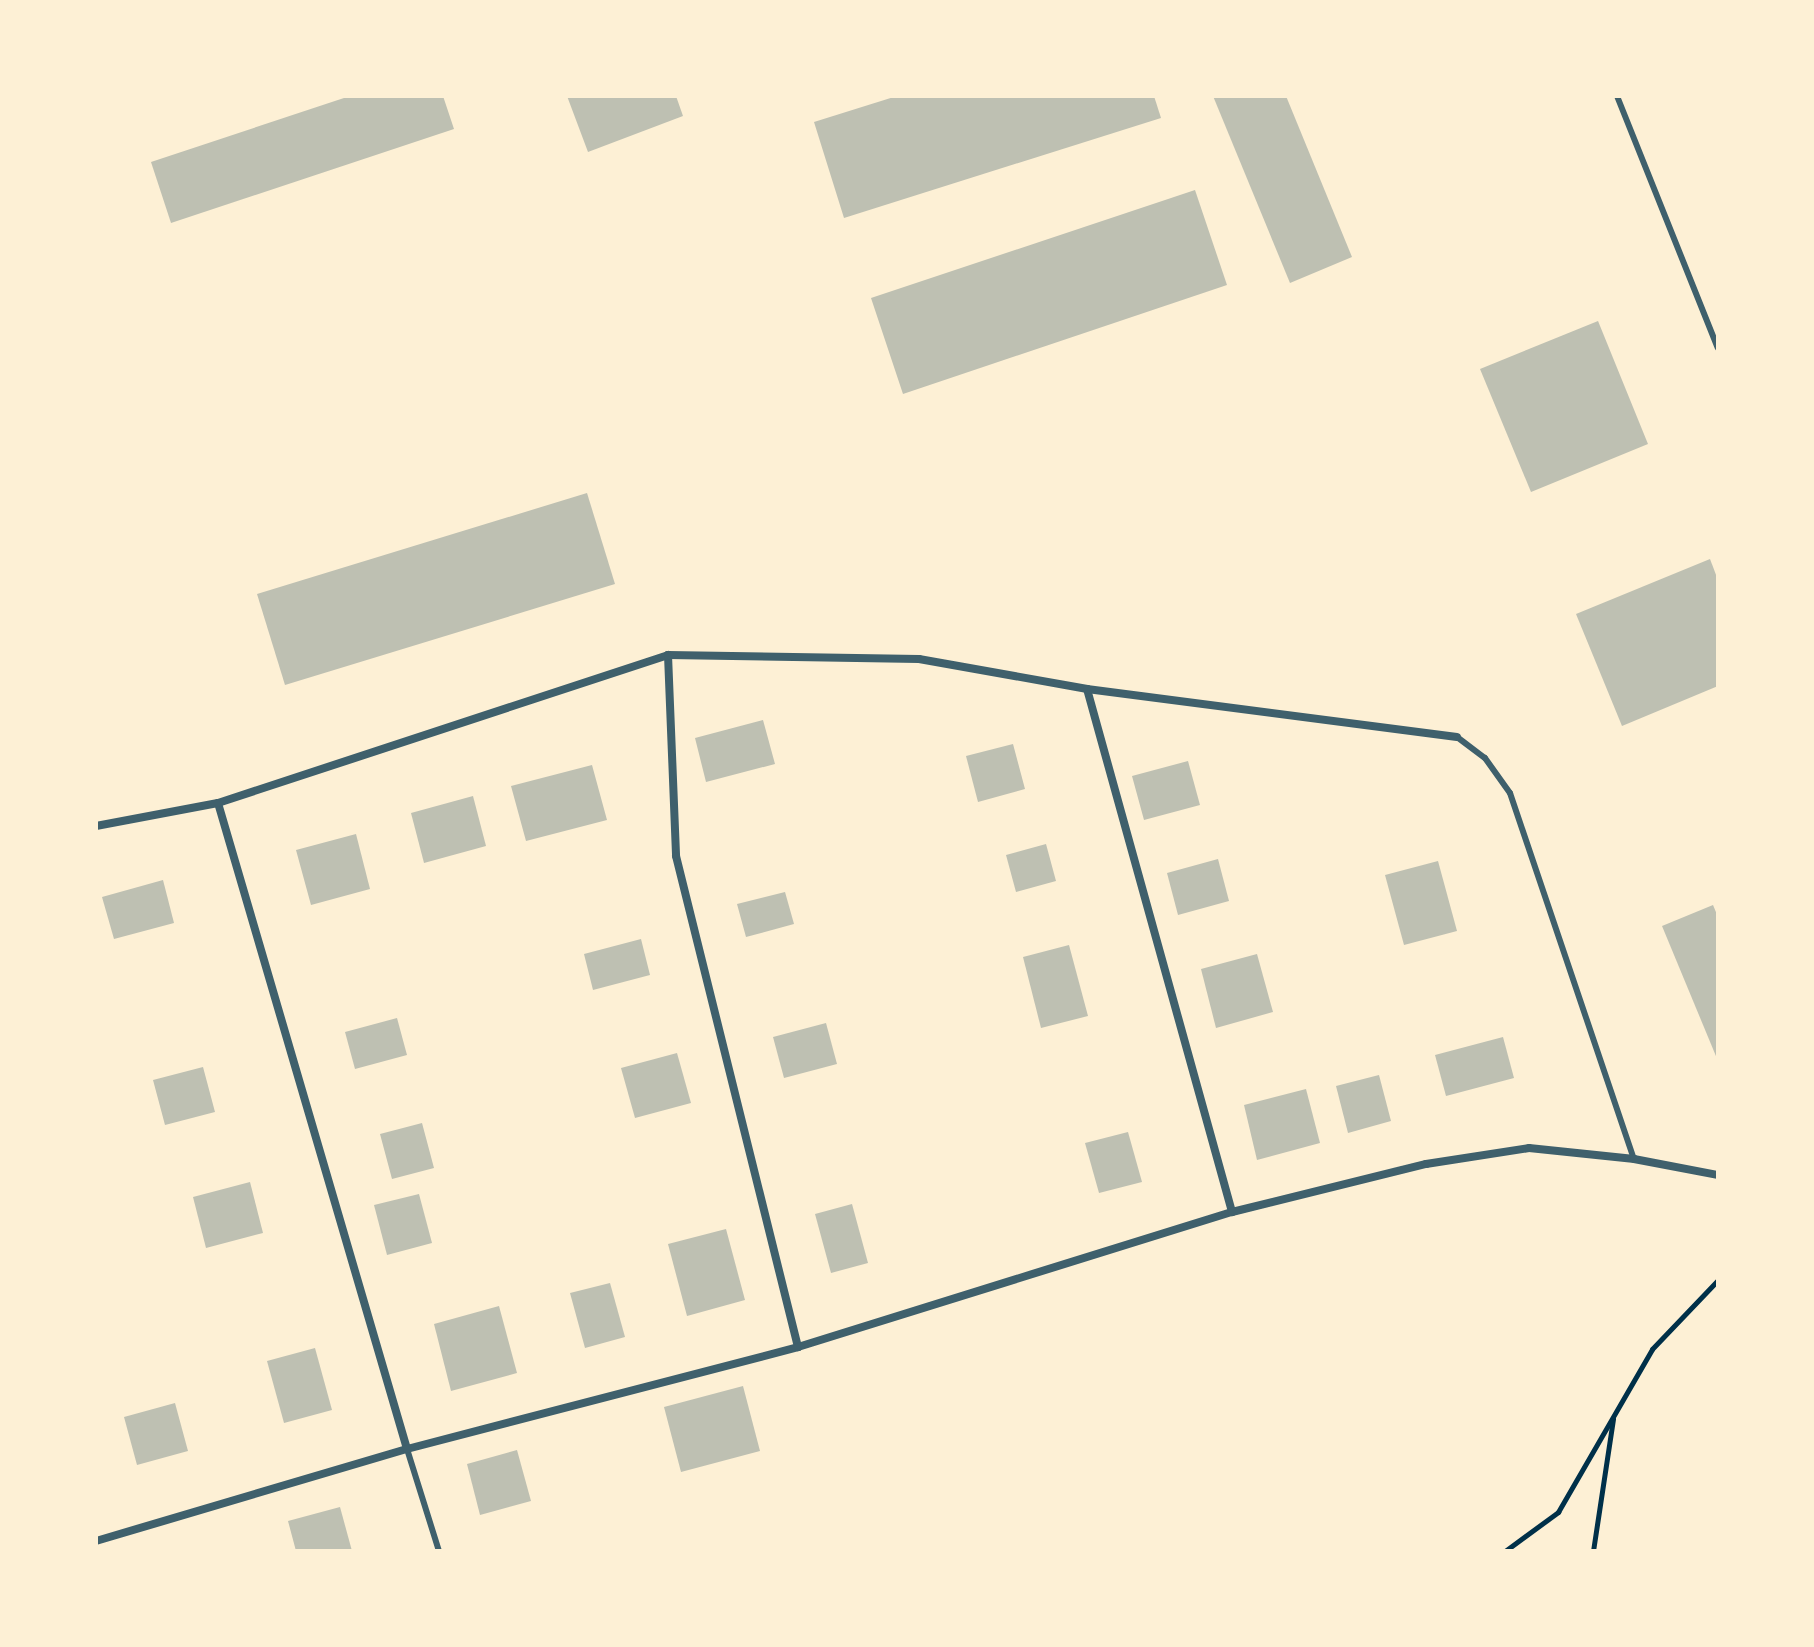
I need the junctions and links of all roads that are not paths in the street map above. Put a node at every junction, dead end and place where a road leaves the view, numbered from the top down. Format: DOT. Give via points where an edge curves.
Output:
graph roads {
  1 [pos="1617,96"];
  2 [pos="1718,348"];
  3 [pos="668,655"];
  4 [pos="1087,689"];
  5 [pos="1457,737"];
  6 [pos="218,803"];
  7 [pos="96,826"];
  8 [pos="1634,1159"];
  9 [pos="1718,1175"];
  10 [pos="1232,1212"];
  11 [pos="798,1347"];
  12 [pos="407,1449"];
  13 [pos="96,1541"];
  14 [pos="439,1551"];
  1 -- 2 [label="lane"];
  3 -- 4 [label="street" via="919,659"];
  3 -- 6 [label="street"];
  3 -- 11 [label="street" via="676,856"];
  4 -- 5 [label="street"];
  4 -- 10 [label="street"];
  5 -- 8 [label="lane" via="1485,758 1510,793"];
  6 -- 7 [label="street"];
  6 -- 12 [label="street"];
  8 -- 9 [label="street"];
  8 -- 10 [label="street" via="1529,1148 1426,1164"];
  10 -- 11 [label="street"];
  11 -- 12 [label="street"];
  12 -- 13 [label="street"];
  12 -- 14 [label="lane"];
}
